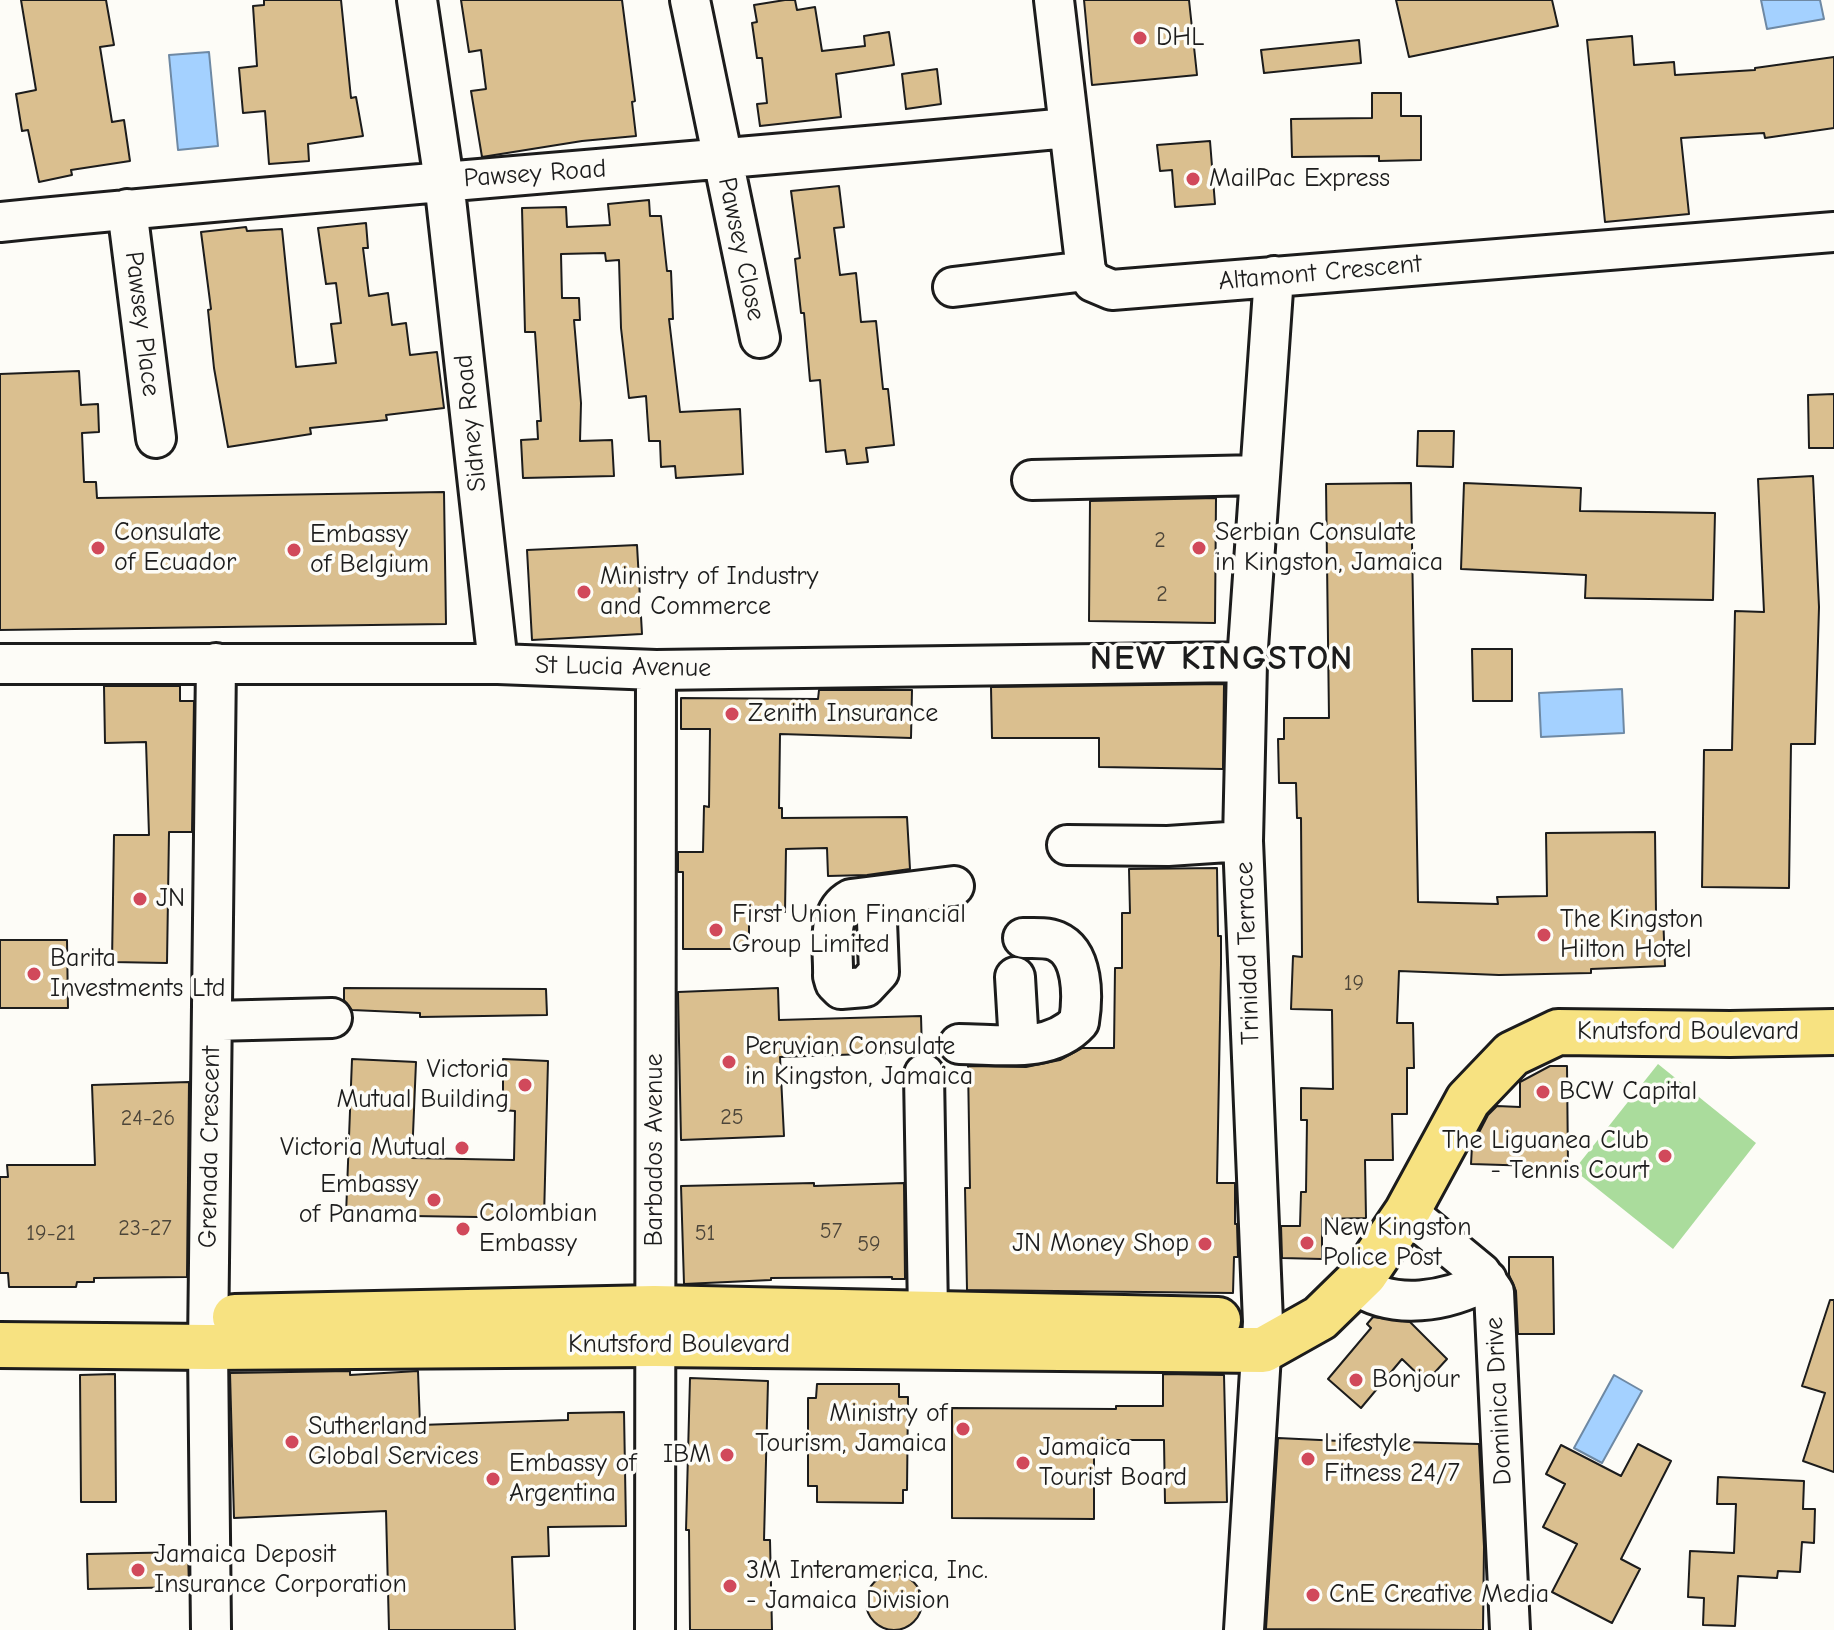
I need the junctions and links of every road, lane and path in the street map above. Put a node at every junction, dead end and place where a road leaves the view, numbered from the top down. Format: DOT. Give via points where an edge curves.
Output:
graph roads {
  1 [pos="417,0"];
  2 [pos="690,0"];
  3 [pos="1054,0"];
  4 [pos="1069,128"];
  5 [pos="722,160"];
  6 [pos="444,181"];
  7 [pos="127,209"];
  8 [pos="0,222"];
  9 [pos="1834,232"];
  10 [pos="1086,271"];
  11 [pos="1274,276"];
  12 [pos="953,287"];
  13 [pos="760,338"];
  14 [pos="156,438"];
  15 [pos="1259,475"];
  16 [pos="1032,480"];
  17 [pos="1247,662"];
  18 [pos="216,663"];
  19 [pos="0,664"];
  20 [pos="498,664"];
  21 [pos="656,670"];
  22 [pos="1243,841"];
  23 [pos="1067,845"];
  24 [pos="954,886"];
  25 [pos="876,896"];
  26 [pos="1023,938"];
  27 [pos="1015,977"];
  28 [pos="332,1018"];
  29 [pos="212,1021"];
  30 [pos="1834,1032"];
  31 [pos="959,1044"];
  32 [pos="1019,1045"];
  33 [pos="924,1074"];
  34 [pos="1407,1212"];
  35 [pos="1487,1280"];
  36 [pos="1347,1291"];
  37 [pos="928,1313"];
  38 [pos="0,1317"];
  39 [pos="654,1326"];
  40 [pos="208,1332"];
  41 [pos="1263,1336"];
  42 [pos="0,1345"];
  43 [pos="211,1630"];
  44 [pos="655,1630"];
  45 [pos="1244,1630"];
  46 [pos="1510,1630"];
  1 -- 6 [label="street, Sidney Road"];
  2 -- 5 [label="street, Pawsey Close"];
  3 -- 4 [label="street"];
  4 -- 5 [label="street, Pawsey Road"];
  4 -- 10 [label="street"];
  5 -- 6 [label="street, Pawsey Road"];
  5 -- 13 [label="street, Pawsey Close"];
  6 -- 7 [label="street, Pawsey Road"];
  6 -- 20 [label="street, Sidney Road"];
  7 -- 8 [label="street, Pawsey Road"];
  7 -- 14 [label="street, Pawsey Place"];
  9 -- 11 [label="street, Altamont Crescent"];
  10 -- 11 [label="street, Altamont Crescent" via="1093,282 1112,290"];
  10 -- 12 [label="street"];
  11 -- 15 [label="street, Trinidad Terrace"];
  15 -- 16 [label="street"];
  15 -- 17 [label="street, Trinidad Terrace"];
  17 -- 21 [label="street, St Lucia Avenue"];
  17 -- 22 [label="street, Trinidad Terrace"];
  18 -- 19 [label="street, St Lucia Avenue"];
  18 -- 20 [label="street, St Lucia Avenue"];
  18 -- 29 [label="street, Grenada Crescent"];
  20 -- 21 [label="street, St Lucia Avenue"];
  21 -- 39 [label="street, Barbados Avenue"];
  22 -- 23 [label="street"];
  22 -- 41 [label="street, Trinidad Terrace"];
  24 -- 25 [label="street"];
  26 -- 32 [label="street" via="1055,940 1070,951 1079,971 1081,1009 1079,1022 1068,1035"];
  27 -- 32 [label="street"];
  28 -- 29 [label="street"];
  29 -- 40 [label="street, Grenada Crescent"];
  30 -- 34 [label="main road, Knutsford Boulevard" via="1558,1032 1512,1054 1468,1100"];
  31 -- 32 [label="street"];
  33 -- 37 [label="street"];
  34 -- 35 [label="street, Dominica Drive"];
  34 -- 36 [label="main road, Knutsford Boulevard" via="1365,1274"];
  35 -- 36 [label="street" via="1468,1291 1405,1301"];
  35 -- 46 [label="street, Dominica Drive" via="1494,1292"];
  36 -- 41 [label="main road, Knutsford Boulevard" via="1320,1318"];
  37 -- 39 [label="main road, Knutsford Boulevard"];
  37 -- 41 [label="main road, Knutsford Boulevard"];
  38 -- 40 [label="main road, Knutsford Boulevard"];
  39 -- 40 [label="main road, Knutsford Boulevard"];
  39 -- 41 [label="main road, Knutsford Boulevard"];
  39 -- 44 [label="street, Barbados Avenue"];
  40 -- 42 [label="main road, Knutsford Boulevard"];
  40 -- 43 [label="street, Grenada Crescent"];
  41 -- 45 [label="street, Trinidad Terrace"];
}
